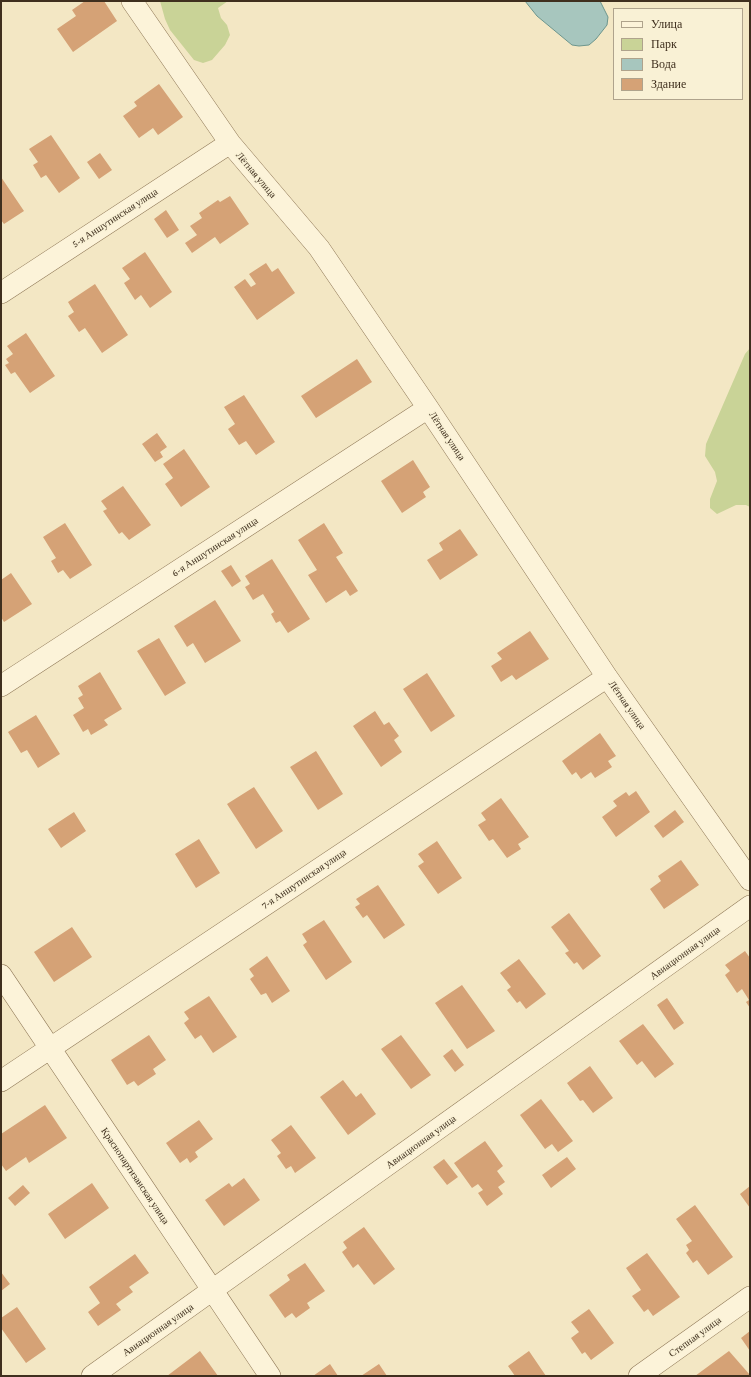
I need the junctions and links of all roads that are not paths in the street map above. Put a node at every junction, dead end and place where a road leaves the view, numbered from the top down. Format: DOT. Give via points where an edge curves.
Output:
graph roads {
  1 [pos="132,1"];
  2 [pos="230,143"];
  3 [pos="1,292"];
  4 [pos="428,408"];
  5 [pos="607,677"];
  6 [pos="1,686"];
  7 [pos="750,880"];
  8 [pos="750,906"];
  9 [pos="1,975"];
  10 [pos="50,1049"];
  11 [pos="1,1081"];
  12 [pos="212,1292"];
  13 [pos="750,1297"];
  14 [pos="92,1376"];
  15 [pos="270,1376"];
  16 [pos="639,1376"];
  1 -- 2 [label="street, Лётная улица"];
  2 -- 3 [label="street, 5-я Аншутинская улица"];
  2 -- 4 [label="street, Лётная улица" via="319,248"];
  4 -- 5 [label="street, Лётная улица"];
  4 -- 6 [label="street, 6-я Аншутинская улица"];
  5 -- 7 [label="street, Лётная улица"];
  5 -- 10 [label="street, 7-я Аншутинская улица"];
  8 -- 12 [label="street, Авиационная улица"];
  9 -- 10 [label="street, Краснопартизанская улица"];
  10 -- 11 [label="street, 7-я Аншутинская улица"];
  10 -- 12 [label="street, Краснопартизанская улица"];
  12 -- 14 [label="street, Авиационная улица"];
  12 -- 15 [label="street, Краснопартизанская улица"];
  13 -- 16 [label="street, Степная улица"];
}
